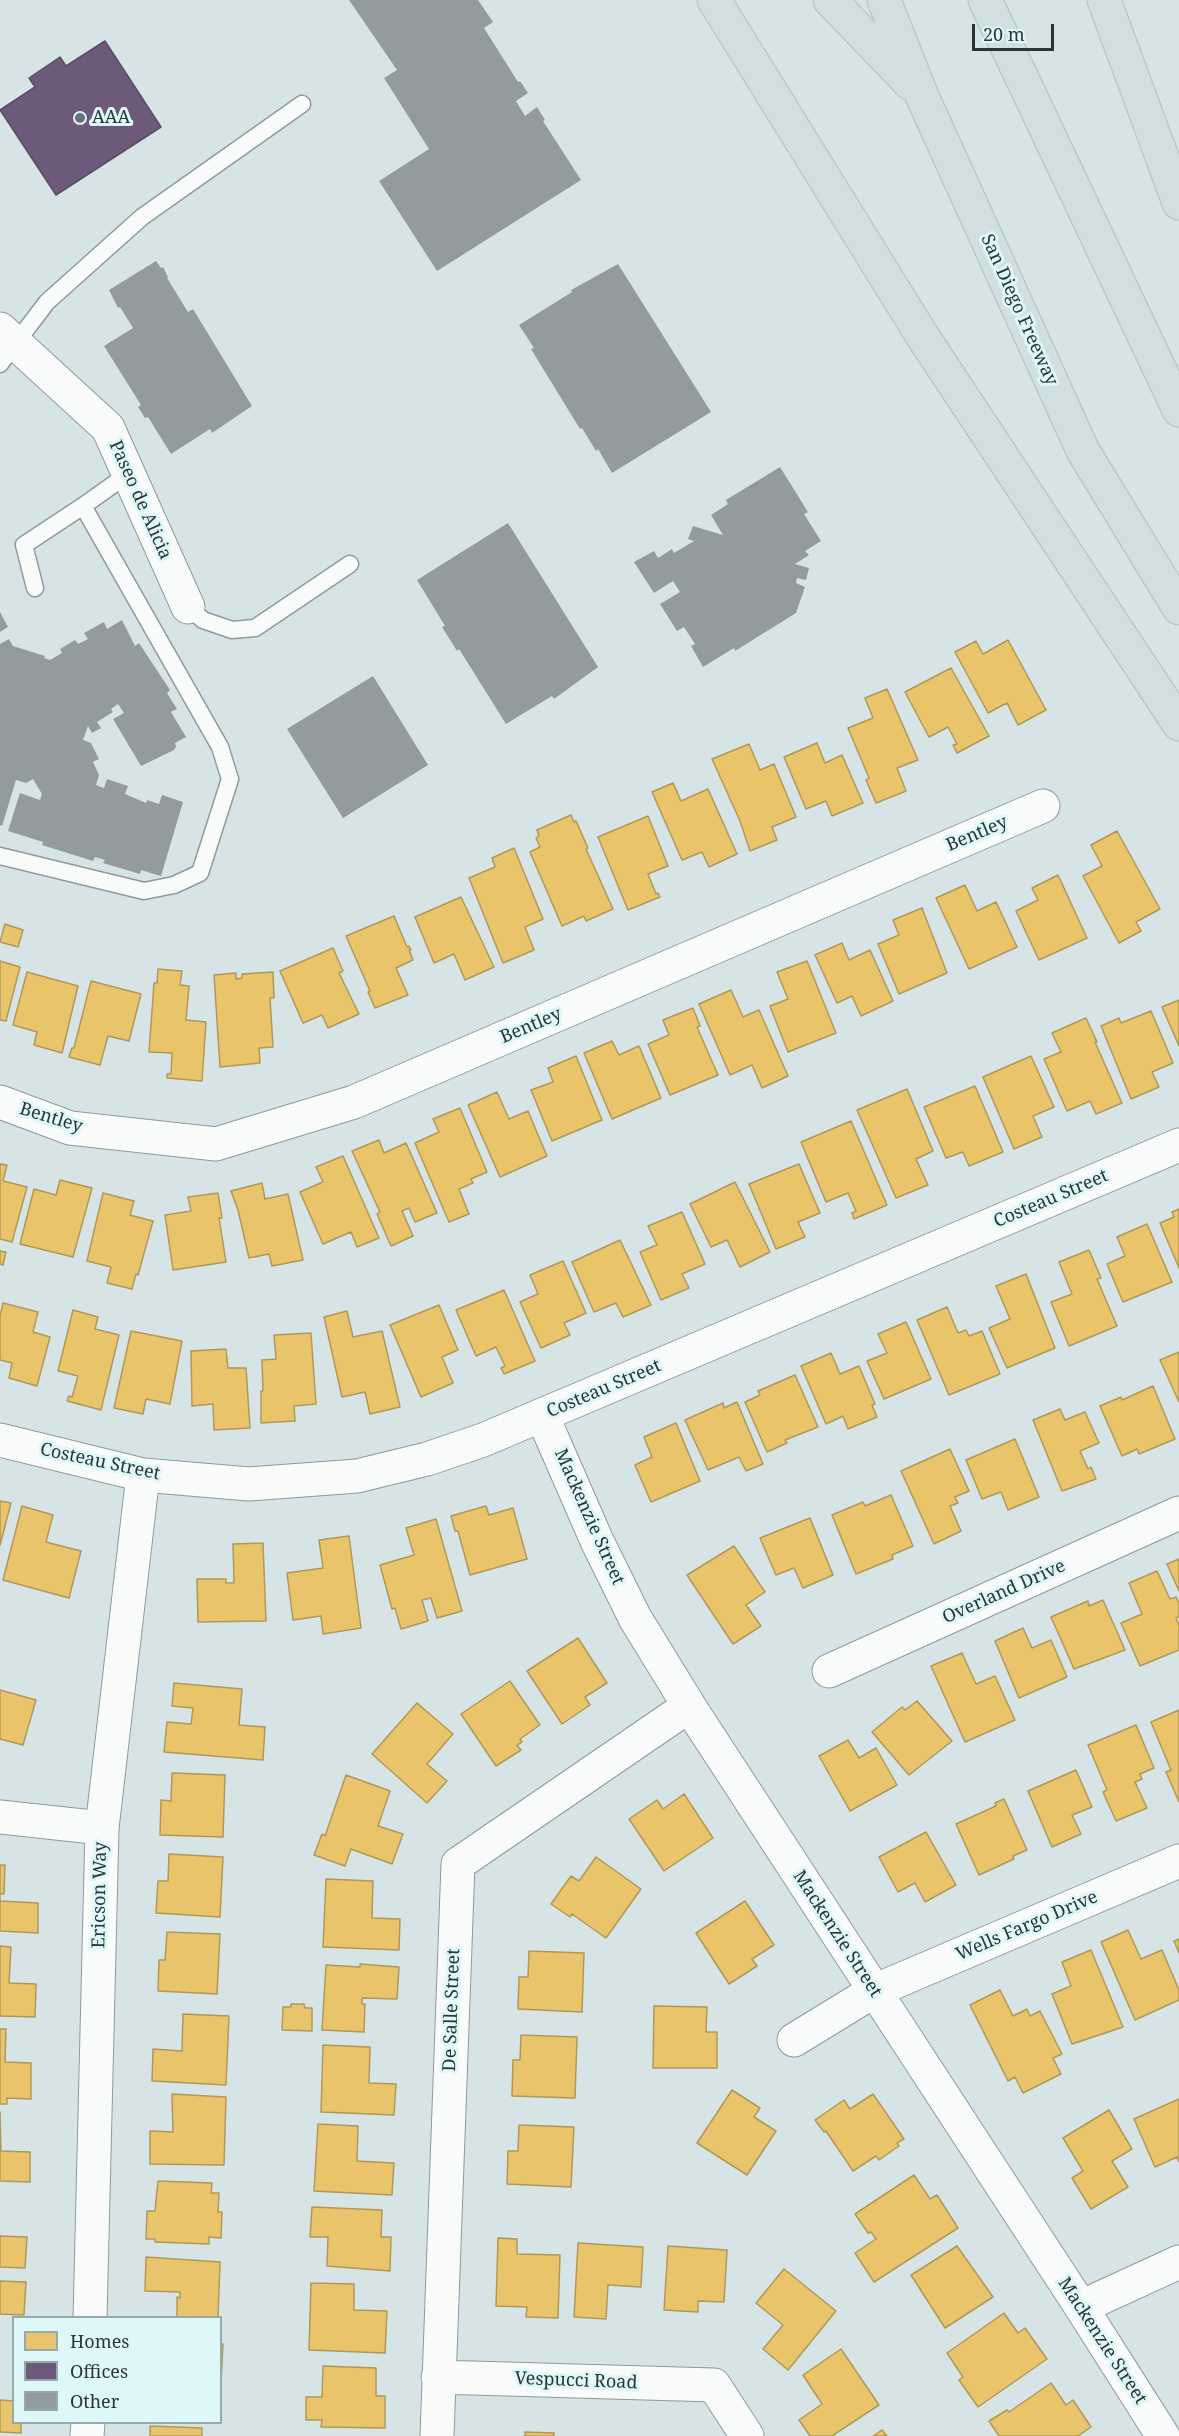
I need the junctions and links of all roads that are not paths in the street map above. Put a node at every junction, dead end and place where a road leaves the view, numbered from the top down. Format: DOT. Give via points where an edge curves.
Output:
graph roads {
  1 [pos="714,0"];
  2 [pos="830,0"];
  3 [pos="884,0"];
  4 [pos="985,0"];
  5 [pos="1104,0"];
  6 [pos="922,96"];
  7 [pos="302,104"];
  8 [pos="1179,203"];
  9 [pos="5,345"];
  10 [pos="1179,410"];
  11 [pos="128,474"];
  12 [pos="82,506"];
  13 [pos="350,564"];
  14 [pos="35,588"];
  15 [pos="188,607"];
  16 [pos="1179,608"];
  17 [pos="1179,724"];
  18 [pos="1043,806"];
  19 [pos="0,856"];
  20 [pos="0,1102"];
  21 [pos="1179,1145"];
  22 [pos="542,1415"];
  23 [pos="0,1440"];
  24 [pos="143,1475"];
  25 [pos="1179,1513"];
  26 [pos="829,1671"];
  27 [pos="689,1706"];
  28 [pos="0,1817"];
  29 [pos="102,1828"];
  30 [pos="1179,1862"];
  31 [pos="874,1991"];
  32 [pos="794,2040"];
  33 [pos="1179,2262"];
  34 [pos="1081,2307"];
  35 [pos="90,2316"];
  36 [pos="438,2377"];
  37 [pos="437,2436"];
  38 [pos="747,2436"];
  39 [pos="1163,2436"];
  1 -- 17 [label="highway" via="923,337"];
  2 -- 6 [label="highway"];
  3 -- 6 [label="highway, San Diego Freeway"];
  4 -- 10 [label="highway"];
  5 -- 8 [label="highway"];
  6 -- 16 [label="highway, San Diego Freeway" via="1083,451"];
  7 -- 9 [label="lane" via="142,217"];
  9 -- 11 [label="street, Paseo de Alicia" via="108,428"];
  11 -- 12 [label="lane"];
  11 -- 15 [label="street, Paseo de Alicia"];
  12 -- 14 [label="lane" via="24,545"];
  12 -- 19 [label="lane" via="220,747 230,779 200,873 174,885 144,891"];
  13 -- 15 [label="lane" via="255,628 232,630 202,620"];
  18 -- 20 [label="street, Bentley" via="354,1102 216,1144 70,1128"];
  21 -- 22 [label="street, Costeau Street"];
  22 -- 24 [label="street, Costeau Street" via="427,1459 357,1476 249,1484"];
  22 -- 27 [label="street, Mackenzie Street" via="635,1618"];
  23 -- 24 [label="street, Costeau Street"];
  24 -- 29 [label="street, Ericson Way"];
  25 -- 26 [label="street, Overland Drive"];
  27 -- 31 [label="street, Mackenzie Street"];
  27 -- 36 [label="street, De Salle Street" via="458,1864"];
  28 -- 29 [label="street"];
  29 -- 35 [label="street, Ericson Way"];
  30 -- 31 [label="street, Wells Fargo Drive"];
  31 -- 32 [label="street, Wells Fargo Drive"];
  31 -- 34 [label="street, Mackenzie Street"];
  33 -- 34 [label="street"];
  34 -- 39 [label="street, Mackenzie Street"];
  36 -- 37 [label="street, De Salle Street"];
  36 -- 38 [label="street, Vespucci Road" via="714,2385"];
}
